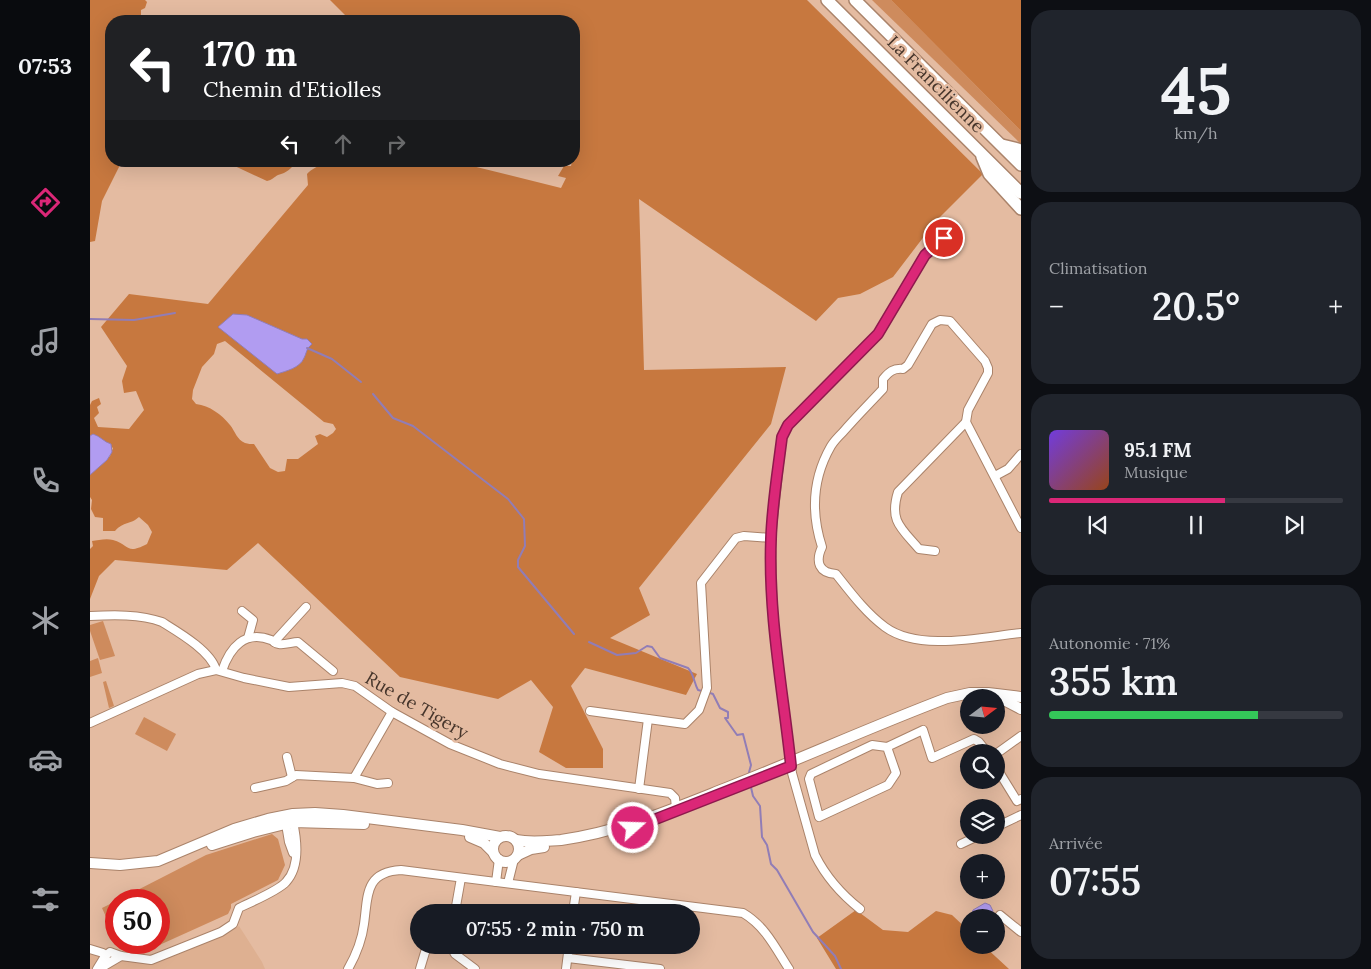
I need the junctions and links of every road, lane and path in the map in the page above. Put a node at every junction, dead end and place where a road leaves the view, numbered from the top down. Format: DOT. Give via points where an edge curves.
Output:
graph roads {
  1 [pos="827,0"];
  2 [pos="855,0"];
  3 [pos="1000,145"];
  4 [pos="1021,152"];
  5 [pos="981,153"];
  6 [pos="1021,165"];
  7 [pos="1021,193"];
  8 [pos="1021,209"];
  9 [pos="944,238"];
  10 [pos="966,422"];
  11 [pos="1021,454"];
  12 [pos="995,476"];
  13 [pos="1021,528"];
  14 [pos="770,538"];
  15 [pos="936,551"];
  16 [pos="306,607"];
  17 [pos="242,611"];
  18 [pos="90,616"];
  19 [pos="1021,633"];
  20 [pos="248,638"];
  21 [pos="274,642"];
  22 [pos="219,670"];
  23 [pos="333,671"];
  24 [pos="1021,697"];
  25 [pos="960,700"];
  26 [pos="1005,700"];
  27 [pos="1021,709"];
  28 [pos="590,711"];
  29 [pos="392,712"];
  30 [pos="648,719"];
  31 [pos="90,723"];
  32 [pos="1021,736"];
  33 [pos="963,744"];
  34 [pos="981,744"];
  35 [pos="960,745"];
  36 [pos="887,747"];
  37 [pos="1005,748"];
  38 [pos="287,757"];
  39 [pos="791,764"];
  40 [pos="262,777"];
  41 [pos="292,777"];
  42 [pos="354,778"];
  43 [pos="750,781"];
  44 [pos="1005,782"];
  45 [pos="388,784"];
  46 [pos="264,786"];
  47 [pos="255,788"];
  48 [pos="639,789"];
  49 [pos="1021,798"];
  50 [pos="676,808"];
  51 [pos="1021,815"];
  52 [pos="288,821"];
  53 [pos="1005,823"];
  54 [pos="234,829"];
  55 [pos="500,837"];
  56 [pos="516,840"];
  57 [pos="292,841"];
  58 [pos="496,856"];
  59 [pos="516,857"];
  60 [pos="177,860"];
  61 [pos="90,863"];
  62 [pos="90,868"];
  63 [pos="461,878"];
  64 [pos="496,882"];
  65 [pos="508,883"];
  66 [pos="576,892"];
  67 [pos="456,904"];
  68 [pos="574,904"];
  69 [pos="860,909"];
  70 [pos="1005,919"];
  71 [pos="1021,932"];
  72 [pos="90,949"];
  73 [pos="425,954"];
  74 [pos="455,954"];
  75 [pos="568,954"];
  76 [pos="568,958"];
  77 [pos="106,959"];
  78 [pos="98,969"];
  79 [pos="348,969"];
  80 [pos="420,969"];
  81 [pos="475,969"];
  82 [pos="566,969"];
  83 [pos="660,969"];
  84 [pos="788,969"];
  1 -- 5 [label="highway, La Francilienne"];
  2 -- 3 [label="highway, La Francilienne"];
  3 -- 4 [label="highway"];
  3 -- 6 [label="highway, La Francilienne"];
  5 -- 7 [label="highway, La Francilienne"];
  5 -- 8 [label="highway" via="989,174"];
  9 -- 14 [label="street" via="925,255 878,334 788,425 782,437"];
  10 -- 12 [label="street"];
  10 -- 15 [label="street" via="898,492 894,504 899,526 919,549"];
  10 -- 19 [label="street" via="968,410 988,368 950,321 940,320 932,324 908,365 889,372 883,379 884,390 831,445 819,472 814,500 822,548 818,555 819,566 827,573 836,574 887,629 910,638 934,642"];
  11 -- 12 [label="street"];
  12 -- 13 [label="street"];
  14 -- 30 [label="street" via="736,538 701,583 706,688 699,710 685,724"];
  14 -- 39 [label="street" via="773,618"];
  16 -- 21 [label="street"];
  17 -- 20 [label="street" via="253,620"];
  18 -- 22 [label="street" via="155,619 208,655"];
  20 -- 21 [label="street"];
  20 -- 22 [label="street" via="238,643"];
  21 -- 23 [label="street" via="298,642"];
  22 -- 29 [label="street, Rue de Tigery" via="289,687 342,683 355,686"];
  22 -- 31 [label="street" via="198,674"];
  24 -- 39 [label="main road" via="970,693 947,698"];
  25 -- 39 [label="main road"];
  26 -- 27 [label="main road"];
  28 -- 30 [label="street"];
  29 -- 42 [label="street"];
  29 -- 48 [label="street, Rue de Tigery" via="450,744 500,764 539,774"];
  30 -- 48 [label="street"];
  32 -- 37 [label="street"];
  33 -- 34 [label="street" via="974,739"];
  35 -- 36 [label="street" via="932,758 923,730"];
  36 -- 36 [label="street" via="896,773 888,785 820,817 809,779 811,774 872,745"];
  38 -- 41 [label="street"];
  39 -- 43 [label="main road"];
  39 -- 69 [label="street" via="818,860 842,895"];
  40 -- 46 [label="street"];
  41 -- 42 [label="street"];
  41 -- 46 [label="street"];
  42 -- 45 [label="street"];
  43 -- 50 [label="main road"];
  43 -- 59 [label="main road" via="616,834 531,849"];
  44 -- 49 [label="street" via="1017,801"];
  46 -- 47 [label="street"];
  48 -- 50 [label="street, Rue de Tigery" via="670,793 675,798"];
  50 -- 56 [label="main road" via="588,836 531,843"];
  51 -- 53 [label="street"];
  52 -- 54 [label="main road"];
  52 -- 55 [label="main road" via="315,813"];
  52 -- 57 [label="street"];
  52 -- 57 [label="street" via="284,831"];
  52 -- 58 [label="main road" via="357,823 460,835 484,843"];
  52 -- 60 [label="main road"];
  54 -- 60 [label="main road" via="233,833"];
  54 -- 61 [label="main road" via="158,860 120,865"];
  55 -- 56 [label="main road"];
  55 -- 58 [label="main road" via="493,845"];
  56 -- 59 [label="main road" via="519,847"];
  57 -- 77 [label="street" via="295,866 286,882 239,908 233,924 221,932 151,960 110,952"];
  58 -- 59 [label="main road" via="506,862"];
  58 -- 64 [label="street"];
  59 -- 65 [label="street"];
  60 -- 62 [label="main road" via="140,869"];
  63 -- 64 [label="street"];
  63 -- 67 [label="street"];
  63 -- 79 [label="street" via="400,870 386,872 375,879 366,894 362,936"];
  64 -- 65 [label="street"];
  65 -- 66 [label="street"];
  66 -- 68 [label="street"];
  66 -- 84 [label="street" via="743,913 763,928"];
  70 -- 71 [label="street"];
  72 -- 77 [label="street" via="103,952"];
  73 -- 80 [label="street"];
  74 -- 81 [label="street"];
  75 -- 76 [label="street"];
  76 -- 82 [label="street"];
  76 -- 83 [label="street"];
  77 -- 78 [label="street"];
}
